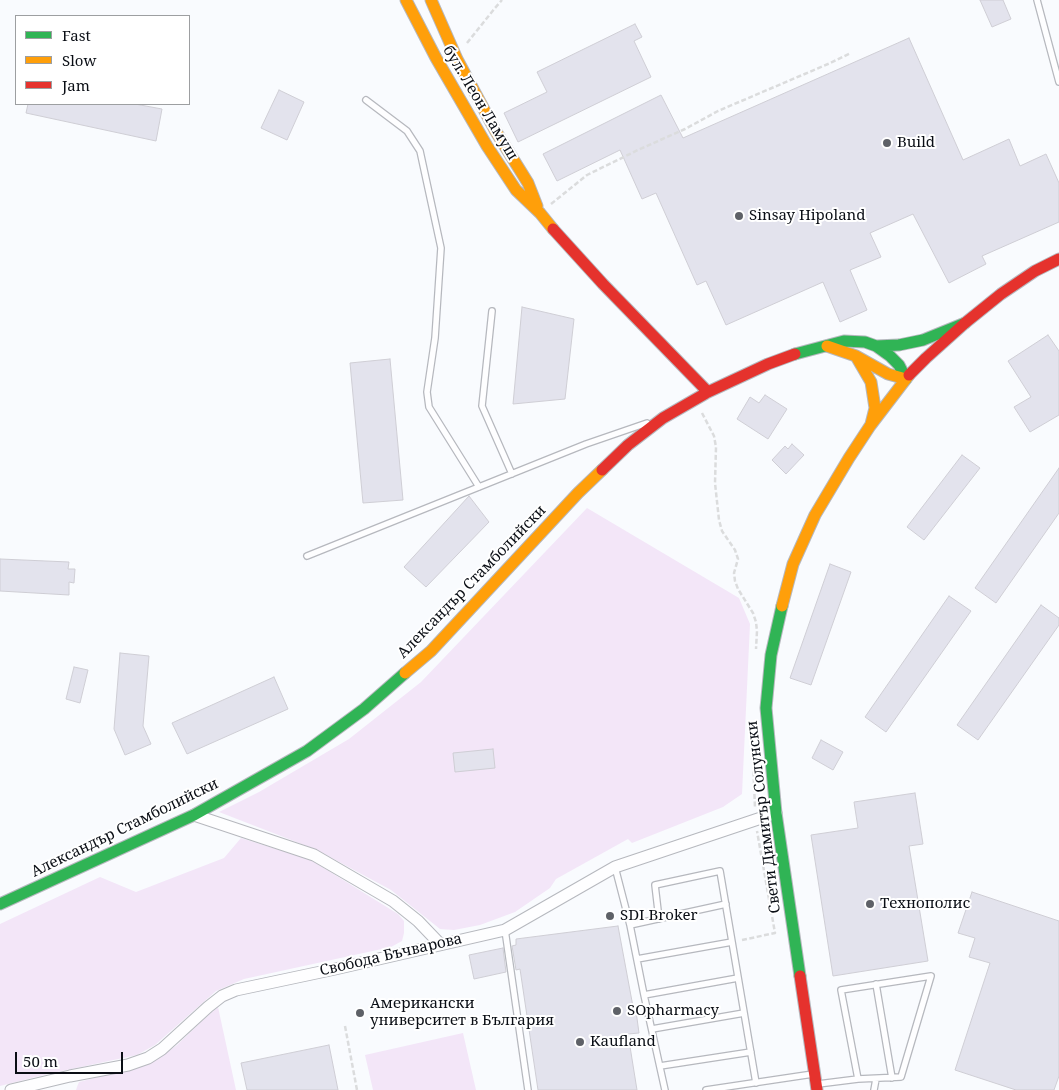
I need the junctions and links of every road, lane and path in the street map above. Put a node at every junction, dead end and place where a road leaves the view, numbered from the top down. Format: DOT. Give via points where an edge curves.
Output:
graph roads {
  1 [pos="406,0"];
  2 [pos="431,0"];
  3 [pos="502,0"];
  4 [pos="1037,0"];
  5 [pos="851,53"];
  6 [pos="457,59"];
  7 [pos="1057,65"];
  8 [pos="1059,82"];
  9 [pos="366,100"];
  10 [pos="540,213"];
  11 [pos="1059,258"];
  12 [pos="492,311"];
  13 [pos="965,324"];
  14 [pos="827,346"];
  15 [pos="876,346"];
  16 [pos="856,356"];
  17 [pos="906,379"];
  18 [pos="708,392"];
  19 [pos="694,399"];
  20 [pos="663,418"];
  21 [pos="870,426"];
  22 [pos="512,474"];
  23 [pos="479,487"];
  24 [pos="307,556"];
  25 [pos="756,651"];
  26 [pos="751,727"];
  27 [pos="776,813"];
  28 [pos="194,815"];
  29 [pos="755,820"];
  30 [pos="615,868"];
  31 [pos="0,904"];
  32 [pos="726,904"];
  33 [pos="659,919"];
  34 [pos="630,925"];
  35 [pos="504,930"];
  36 [pos="732,942"];
  37 [pos="440,944"];
  38 [pos="637,959"];
  39 [pos="738,978"];
  40 [pos="876,984"];
  41 [pos="644,995"];
  42 [pos="744,1013"];
  43 [pos="345,1026"];
  44 [pos="652,1029"];
  45 [pos="751,1052"];
  46 [pos="660,1066"];
  47 [pos="892,1078"];
  48 [pos="858,1079"];
  49 [pos="876,1079"];
  50 [pos="756,1083"];
  51 [pos="816,1083"];
  52 [pos="10,1090"];
  53 [pos="358,1090"];
  54 [pos="528,1090"];
  55 [pos="665,1090"];
  56 [pos="706,1090"];
  57 [pos="874,1090"];
  1 -- 10 [label="street, бул. Леон Ламуш" via="487,146 516,190"];
  2 -- 6 [label="street, бул. Леон Ламуш"];
  3 -- 6 [label="path"];
  4 -- 7 [label="lane"];
  5 -- 10 [label="path" via="718,111 587,175"];
  6 -- 10 [label="street, бул. Леон Ламуш" via="494,130 528,183"];
  7 -- 8 [label="lane"];
  9 -- 23 [label="lane" via="407,131 420,151 441,248 435,338 427,392 429,407"];
  10 -- 18 [label="street, бул. Леон Ламуш" via="602,284"];
  11 -- 13 [label="street, Свети Димитър Солунски" via="1001,294"];
  12 -- 22 [label="lane" via="482,406"];
  13 -- 15 [label="street" via="923,340"];
  13 -- 17 [label="street, Свети Димитър Солунски"];
  14 -- 15 [label="street, Александър Стамболийски" via="854,341"];
  14 -- 16 [label="street"];
  14 -- 18 [label="street, Александър Стамболийски" via="768,364"];
  15 -- 17 [label="street" via="899,365"];
  16 -- 17 [label="street" via="888,374"];
  16 -- 21 [label="street" via="871,382 875,408"];
  17 -- 21 [label="street, Свети Димитър Солунски"];
  18 -- 19 [label="street, Александър Стамболийски"];
  19 -- 20 [label="street, Александър Стамболийски"];
  19 -- 25 [label="path" via="714,436 719,520 738,560 735,581 756,622"];
  20 -- 22 [label="lane"];
  20 -- 28 [label="street, Александър Стамболийски" via="628,444 431,651 364,709 307,751"];
  21 -- 27 [label="street, Свети Димитър Солунски" via="815,515 793,564 780,612 771,655 766,708"];
  22 -- 23 [label="lane"];
  23 -- 24 [label="lane"];
  26 -- 29 [label="path"];
  27 -- 29 [label="street, Свобода Бъчварова"];
  27 -- 51 [label="street, Свети Димитър Солунски"];
  28 -- 31 [label="street, Александър Стамболийски"];
  28 -- 37 [label="street" via="314,855 393,901"];
  29 -- 30 [label="street, Свобода Бъчварова"];
  29 -- 36 [label="path" via="775,933"];
  30 -- 34 [label="lane"];
  30 -- 35 [label="street, Свобода Бъчварова"];
  32 -- 33 [label="lane"];
  32 -- 33 [label="lane" via="720,871 655,885"];
  32 -- 36 [label="lane"];
  33 -- 34 [label="lane"];
  34 -- 38 [label="lane"];
  35 -- 37 [label="street, Свобода Бъчварова"];
  35 -- 54 [label="lane"];
  36 -- 38 [label="lane"];
  36 -- 39 [label="lane"];
  37 -- 52 [label="street, Свобода Бъчварова" via="236,990 222,996 162,1049 143,1060"];
  38 -- 41 [label="lane"];
  39 -- 41 [label="lane"];
  39 -- 42 [label="lane"];
  40 -- 47 [label="lane"];
  40 -- 47 [label="lane" via="930,976 901,1077"];
  40 -- 48 [label="lane" via="842,990"];
  41 -- 44 [label="lane"];
  42 -- 44 [label="lane"];
  42 -- 45 [label="lane"];
  43 -- 53 [label="path"];
  44 -- 46 [label="lane"];
  45 -- 46 [label="lane"];
  45 -- 50 [label="lane"];
  46 -- 55 [label="lane"];
  47 -- 49 [label="lane"];
  48 -- 49 [label="lane"];
  48 -- 51 [label="lane"];
  49 -- 57 [label="lane"];
  50 -- 51 [label="lane"];
  50 -- 56 [label="lane"];
}
